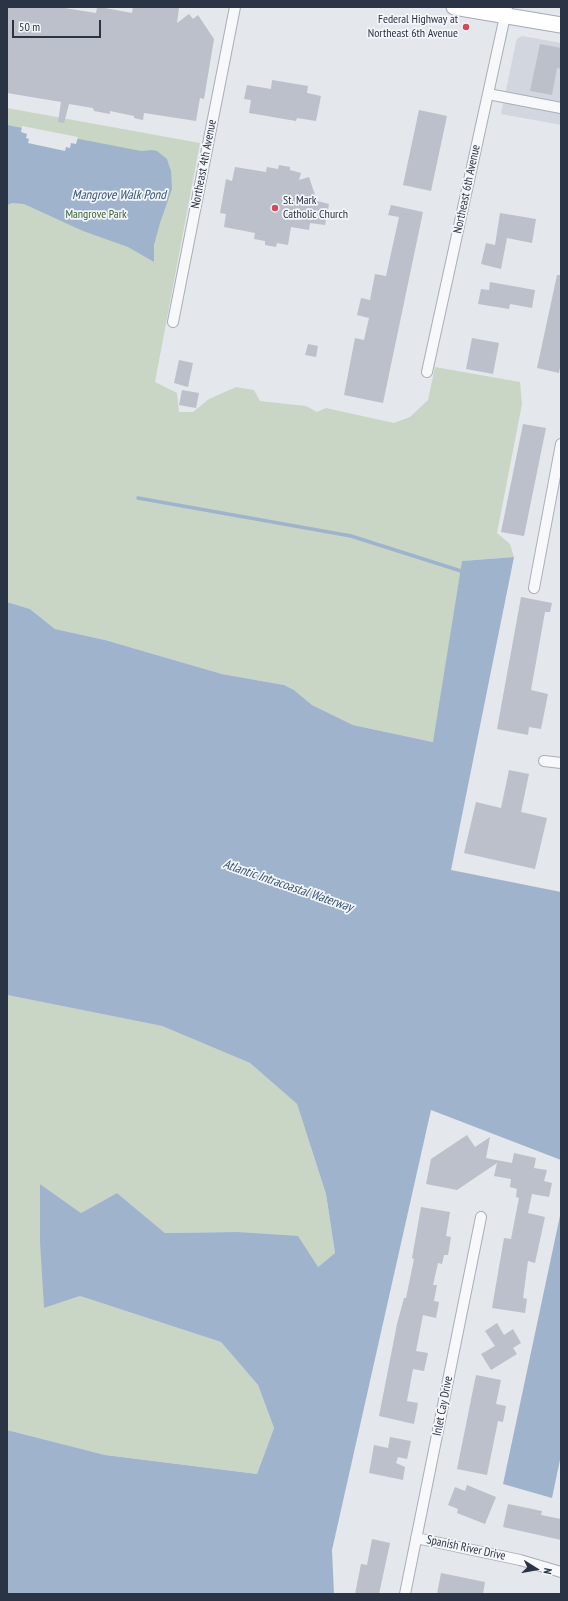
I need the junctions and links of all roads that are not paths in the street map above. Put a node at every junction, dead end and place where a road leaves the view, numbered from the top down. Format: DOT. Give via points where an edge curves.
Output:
graph roads {
  1 [pos="235,7"];
  2 [pos="454,7"];
  3 [pos="506,11"];
  4 [pos="561,25"];
  5 [pos="488,94"];
  6 [pos="561,108"];
  7 [pos="173,322"];
  8 [pos="427,372"];
  9 [pos="561,444"];
  10 [pos="534,588"];
  11 [pos="544,761"];
  12 [pos="561,763"];
  13 [pos="481,1218"];
  14 [pos="416,1538"];
  15 [pos="561,1572"];
  16 [pos="405,1594"];
  1 -- 7 [label="street, Northeast 4th Avenue"];
  2 -- 3 [label="main road"];
  3 -- 4 [label="main road"];
  3 -- 5 [label="street, Northeast 6th Avenue"];
  5 -- 6 [label="street"];
  5 -- 8 [label="street, Northeast 6th Avenue"];
  9 -- 10 [label="street"];
  11 -- 12 [label="street"];
  13 -- 14 [label="street, Inlet Cay Drive"];
  14 -- 15 [label="street, Spanish River Drive" via="520,1560"];
  14 -- 16 [label="street, Inlet Cay Drive"];
}
